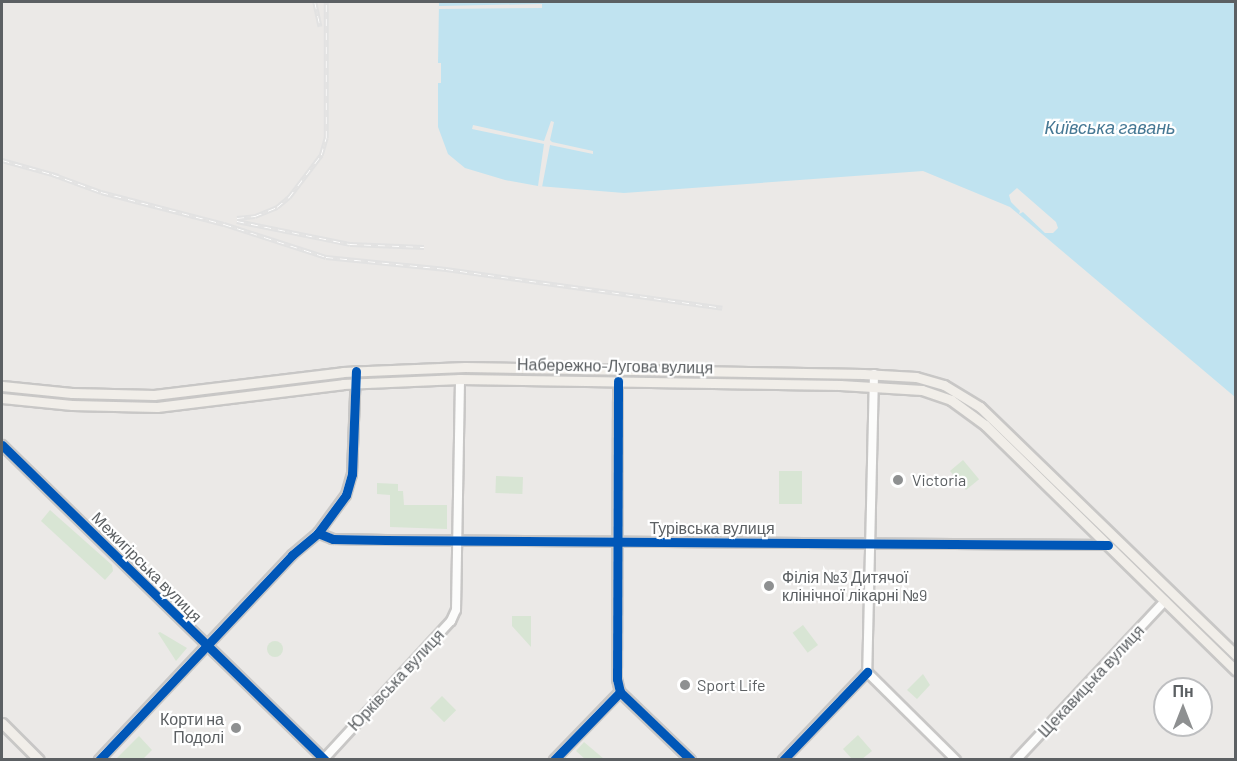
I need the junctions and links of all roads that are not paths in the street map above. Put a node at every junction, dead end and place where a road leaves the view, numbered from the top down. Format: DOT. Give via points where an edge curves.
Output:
graph roads {
  1 [pos="356,371"];
  2 [pos="874,374"];
  3 [pos="460,379"];
  4 [pos="618,381"];
  5 [pos="355,384"];
  6 [pos="2,386"];
  7 [pos="874,386"];
  8 [pos="2,398"];
  9 [pos="2,445"];
  10 [pos="318,533"];
  11 [pos="459,541"];
  12 [pos="618,543"];
  13 [pos="870,545"];
  14 [pos="1108,545"];
  15 [pos="1165,601"];
  16 [pos="206,646"];
  17 [pos="1236,655"];
  18 [pos="1236,670"];
  19 [pos="867,672"];
  20 [pos="620,692"];
  21 [pos="2,723"];
  22 [pos="39,759"];
  23 [pos="99,759"];
  24 [pos="324,759"];
  25 [pos="554,759"];
  26 [pos="691,759"];
  27 [pos="783,759"];
  28 [pos="957,759"];
  29 [pos="1016,759"];
  1 -- 2 [label="main road, Набережно-Лугова вулиця" via="486,367"];
  1 -- 5 [label="street"];
  1 -- 6 [label="main road, Набережно-Лугова вулиця" via="154,395"];
  2 -- 7 [label="street"];
  2 -- 17 [label="main road, Набережно-Лугова вулиця" via="931,381 970,399"];
  3 -- 4 [label="main road, Набережно-Лугова вулиця"];
  3 -- 5 [label="main road, Набережно-Лугова вулиця"];
  3 -- 11 [label="street, Юрківська вулиця"];
  4 -- 7 [label="main road, Набережно-Лугова вулиця"];
  4 -- 12 [label="street"];
  5 -- 8 [label="main road, Набережно-Лугова вулиця" via="157,407"];
  5 -- 10 [label="street" via="351,482"];
  7 -- 13 [label="street"];
  7 -- 14 [label="main road, Набережно-Лугова вулиця" via="922,390 962,407"];
  9 -- 16 [label="street, Межигірська вулиця"];
  10 -- 11 [label="street, Турівська вулиця" via="333,539"];
  10 -- 16 [label="street"];
  11 -- 12 [label="street, Турівська вулиця"];
  11 -- 24 [label="street, Юрківська вулиця" via="457,605 451,621"];
  12 -- 13 [label="street, Турівська вулиця"];
  12 -- 20 [label="street"];
  13 -- 14 [label="street, Турівська вулиця"];
  13 -- 19 [label="street"];
  14 -- 15 [label="main road, Набережно-Лугова вулиця"];
  15 -- 18 [label="main road, Набережно-Лугова вулиця"];
  15 -- 29 [label="street, Щекавицька вулиця"];
  16 -- 23 [label="street"];
  16 -- 24 [label="street, Межигірська вулиця"];
  19 -- 27 [label="street"];
  19 -- 28 [label="street"];
  20 -- 25 [label="street"];
  20 -- 26 [label="street"];
  21 -- 22 [label="main road"];
}
